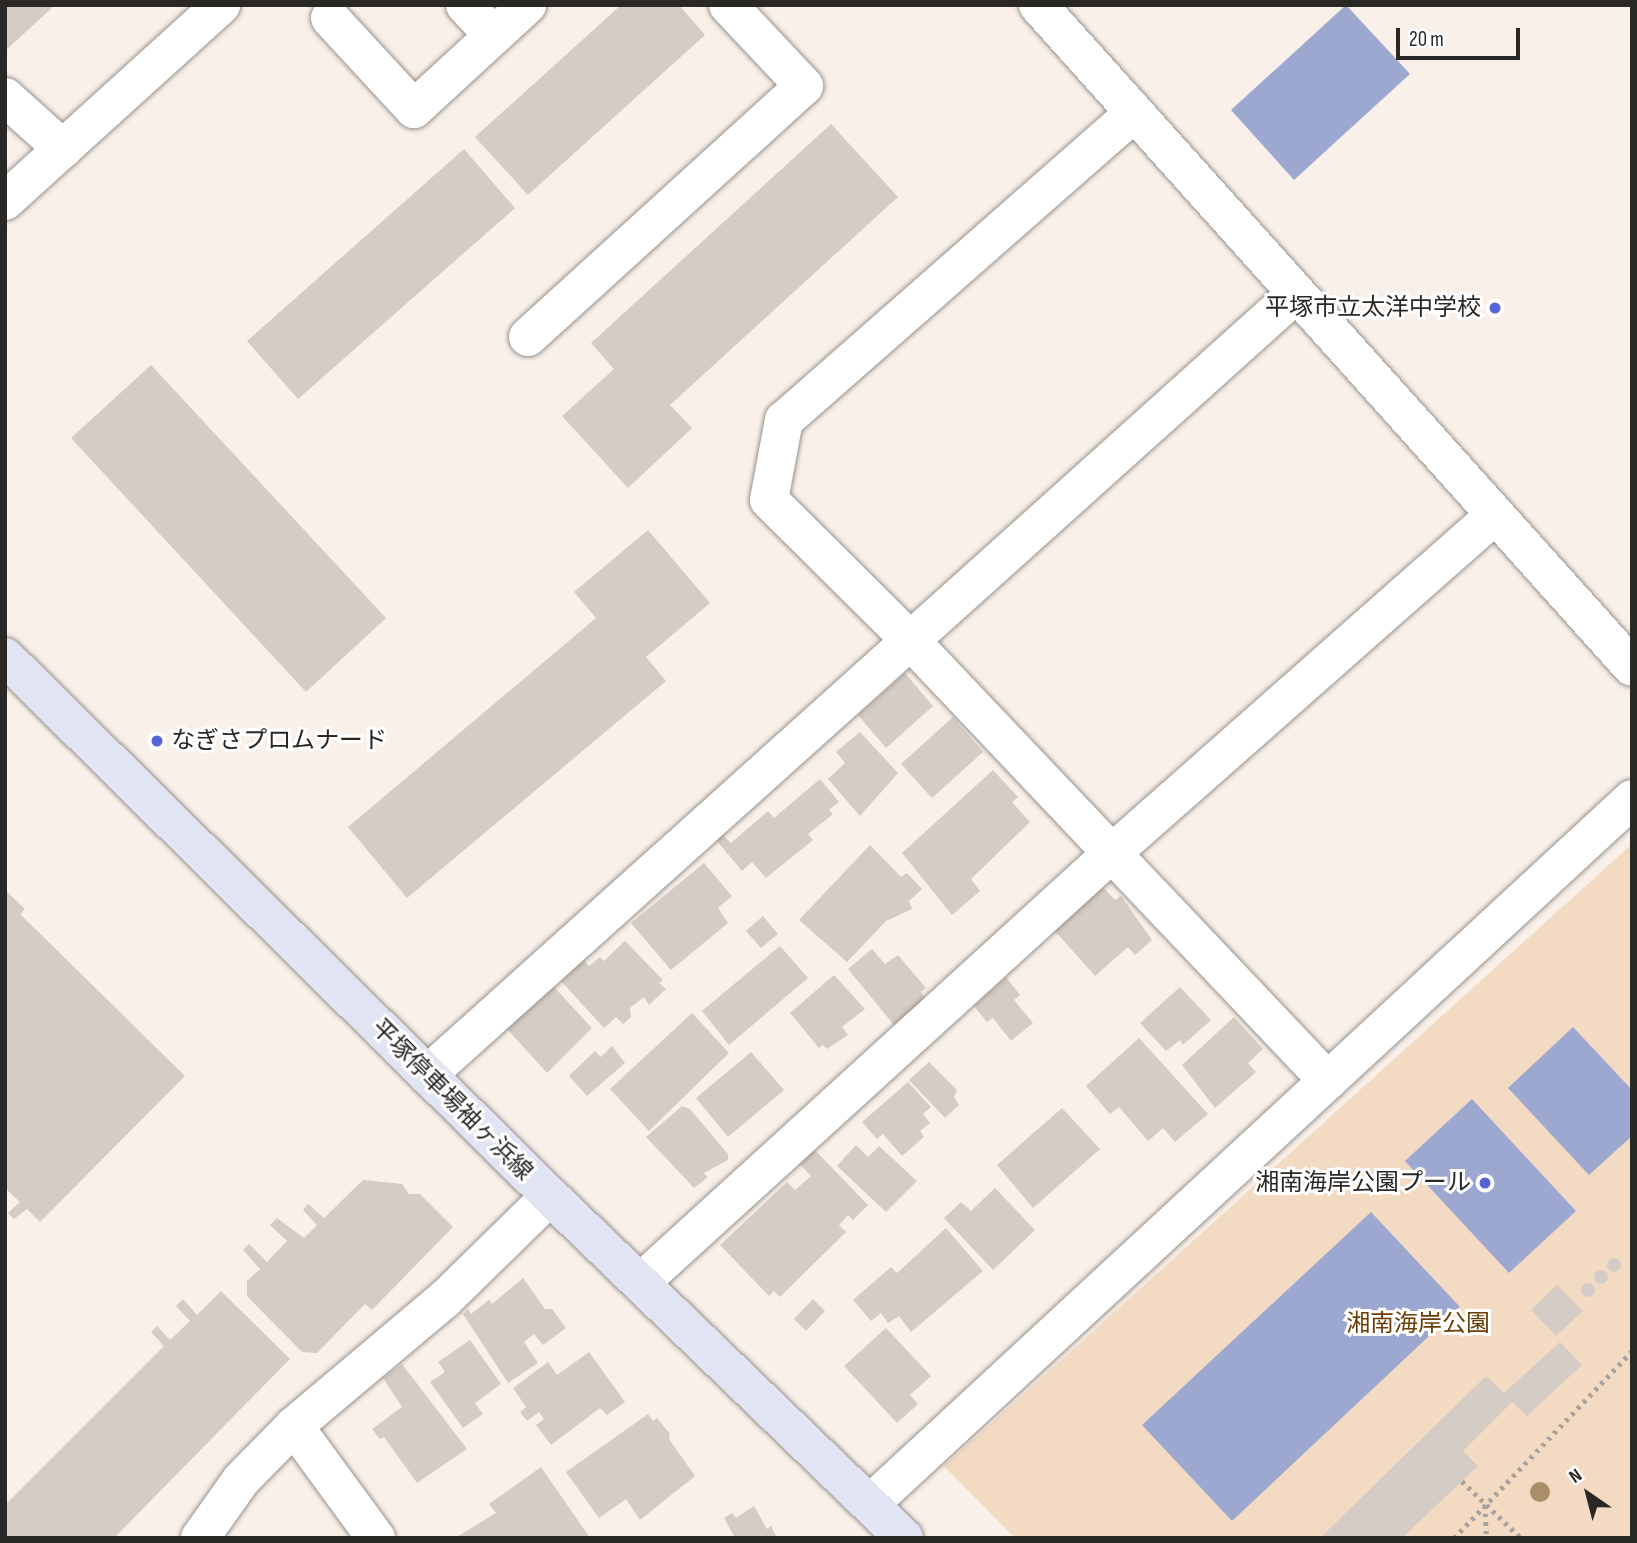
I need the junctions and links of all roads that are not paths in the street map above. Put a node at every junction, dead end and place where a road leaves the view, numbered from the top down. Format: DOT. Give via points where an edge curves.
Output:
graph roads {
  1 [pos="221,5"];
  2 [pos="466,5"];
  3 [pos="527,5"];
  4 [pos="728,5"];
  5 [pos="1038,5"];
  6 [pos="330,18"];
  7 [pos="494,36"];
  8 [pos="5,97"];
  9 [pos="1134,113"];
  10 [pos="62,149"];
  11 [pos="5,201"];
  12 [pos="1296,294"];
  13 [pos="528,337"];
  14 [pos="1495,515"];
  15 [pos="908,638"];
  16 [pos="5,657"];
  17 [pos="1632,667"];
  18 [pos="1632,799"];
  19 [pos="1111,854"];
  20 [pos="427,1075"];
  21 [pos="1328,1081"];
  22 [pos="550,1196"];
  23 [pos="640,1283"];
  24 [pos="294,1426"];
  25 [pos="870,1504"];
  26 [pos="200,1538"];
  27 [pos="376,1538"];
  28 [pos="904,1538"];
  1 -- 10 [label="street"];
  2 -- 7 [label="street"];
  3 -- 7 [label="street"];
  4 -- 13 [label="street" via="804,86"];
  5 -- 9 [label="street"];
  6 -- 7 [label="street" via="414,109"];
  8 -- 10 [label="street"];
  9 -- 12 [label="street"];
  9 -- 15 [label="street" via="784,420 769,499"];
  10 -- 11 [label="street"];
  12 -- 14 [label="street"];
  12 -- 15 [label="street"];
  14 -- 17 [label="street"];
  14 -- 19 [label="street"];
  15 -- 19 [label="street"];
  15 -- 20 [label="street"];
  16 -- 20 [label="main road, 平塚停車場袖ヶ浜線"];
  18 -- 21 [label="street"];
  19 -- 21 [label="street"];
  19 -- 23 [label="street"];
  20 -- 22 [label="main road, 平塚停車場袖ヶ浜線"];
  21 -- 25 [label="street"];
  22 -- 23 [label="main road, 平塚停車場袖ヶ浜線"];
  22 -- 24 [label="street" via="445,1299"];
  23 -- 25 [label="main road, 平塚停車場袖ヶ浜線"];
  24 -- 26 [label="street" via="242,1480"];
  24 -- 27 [label="street"];
  25 -- 28 [label="main road, 平塚停車場袖ヶ浜線"];
}
